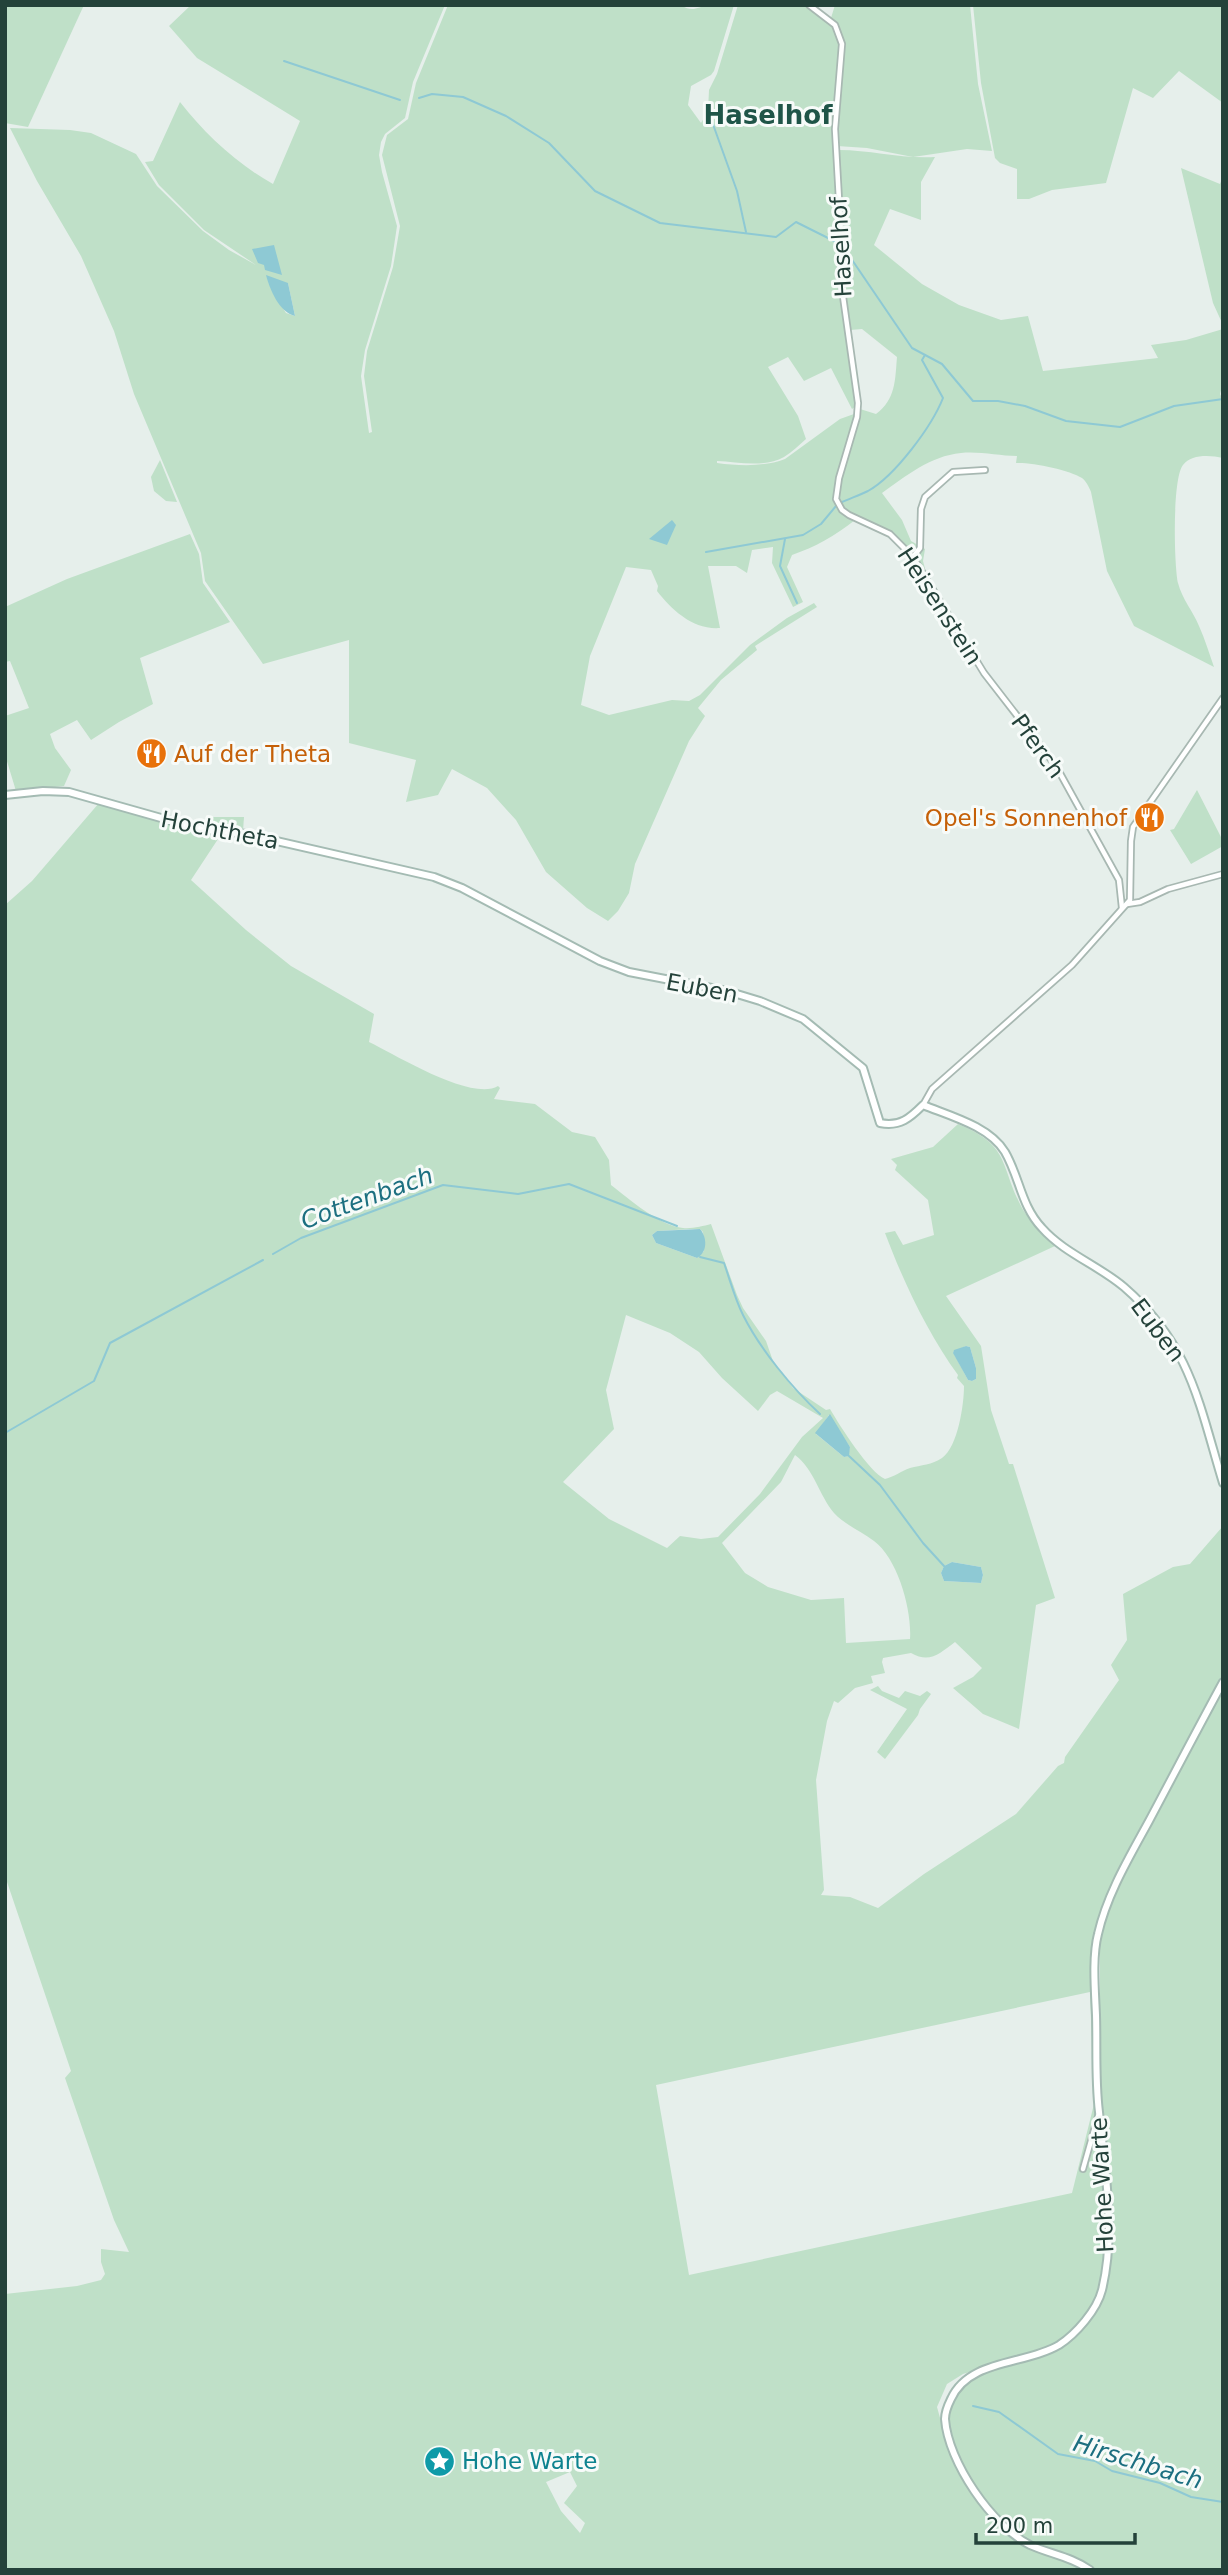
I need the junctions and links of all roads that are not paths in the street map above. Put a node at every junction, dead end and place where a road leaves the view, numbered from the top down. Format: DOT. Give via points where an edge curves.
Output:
graph roads {
  1 [pos="809,5"];
  2 [pos="985,470"];
  3 [pos="836,499"];
  4 [pos="913,557"];
  5 [pos="1223,698"];
  6 [pos="1003,699"];
  7 [pos="5,795"];
  8 [pos="1223,874"];
  9 [pos="435,877"];
  10 [pos="1124,906"];
  11 [pos="923,1105"];
  12 [pos="1223,1483"];
  13 [pos="1223,1682"];
  14 [pos="1099,2112"];
  15 [pos="1083,2169"];
  16 [pos="1090,2570"];
  1 -- 3 [label="street, Haselhof" via="835,25 842,44 835,129 842,231 840,275 858,403"];
  2 -- 4 [label="street" via="953,472 925,497 920,548"];
  3 -- 4 [label="street, Heisenstein" via="842,510 890,534"];
  4 -- 6 [label="street, Heisenstein"];
  5 -- 10 [label="street" via="1133,827 1131,895"];
  6 -- 10 [label="street, Pferch" via="1056,766 1119,880"];
  7 -- 9 [label="street, Hochtheta" via="69,792 190,827 246,834"];
  8 -- 10 [label="street"];
  9 -- 11 [label="street, Euben" via="629,972 727,991 803,1019 863,1068 880,1123 892,1126"];
  10 -- 11 [label="street, Euben" via="1072,965 932,1089"];
  11 -- 12 [label="street, Euben" via="996,1140 1023,1201 1043,1230 1124,1287 1166,1334 1198,1394"];
  13 -- 14 [label="street, Hohe Warte" via="1126,1863 1097,1935"];
  14 -- 15 [label="street"];
  14 -- 16 [label="street, Hohe Warte" via="1108,2253 1101,2293 1081,2325 1060,2344 961,2381 945,2416 952,2449 968,2483 1003,2527 1030,2545"];
}
